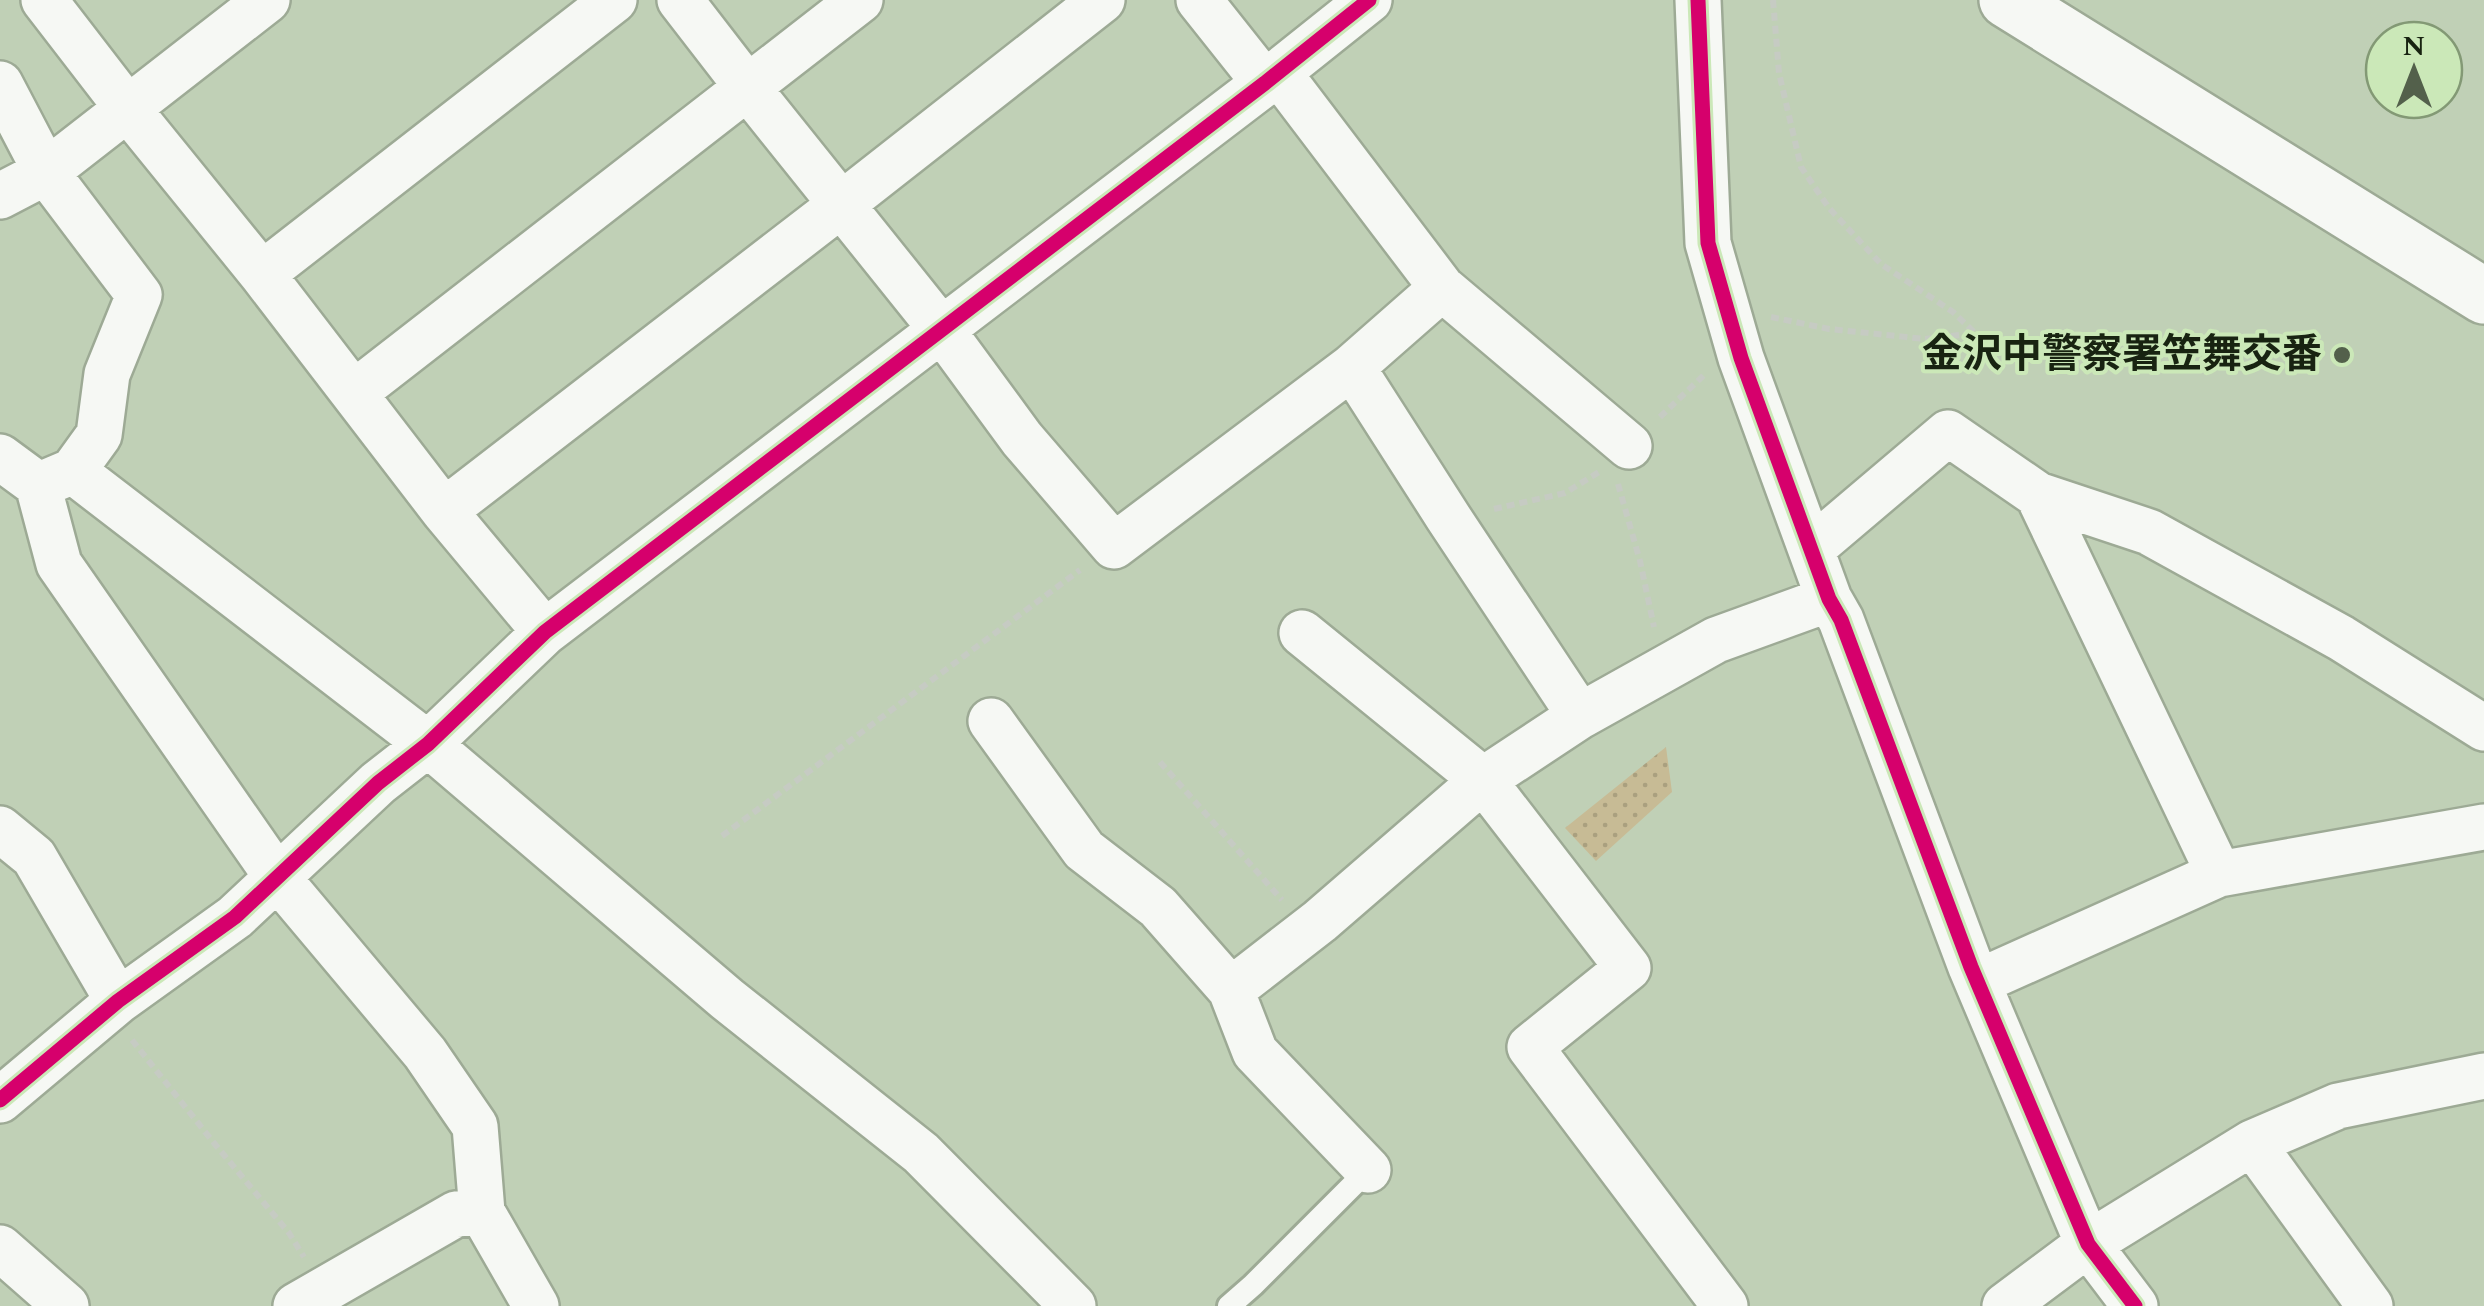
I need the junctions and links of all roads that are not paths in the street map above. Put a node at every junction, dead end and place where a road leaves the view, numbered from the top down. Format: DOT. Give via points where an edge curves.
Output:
graph roads {
  1 [pos="44,0"];
  2 [pos="267,0"];
  3 [pos="614,0"];
  4 [pos="680,0"];
  5 [pos="860,0"];
  6 [pos="1102,0"];
  7 [pos="1199,0"];
  8 [pos="1369,0"];
  9 [pos="1698,0"];
  10 [pos="2007,0"];
  11 [pos="1272,77"];
  12 [pos="0,84"];
  13 [pos="748,88"];
  14 [pos="128,110"];
  15 [pos="46,172"];
  16 [pos="0,196"];
  17 [pos="842,204"];
  18 [pos="262,274"];
  19 [pos="1442,288"];
  20 [pos="2484,296"];
  21 [pos="942,330"];
  22 [pos="1352,367"];
  23 [pos="354,393"];
  24 [pos="0,456"];
  25 [pos="1623,463"];
  26 [pos="55,478"];
  27 [pos="2038,495"];
  28 [pos="444,511"];
  29 [pos="1810,548"];
  30 [pos="1829,599"];
  31 [pos="545,632"];
  32 [pos="1302,632"];
  33 [pos="1580,716"];
  34 [pos="991,722"];
  35 [pos="2484,728"];
  36 [pos="428,744"];
  37 [pos="1483,780"];
  38 [pos="2484,826"];
  39 [pos="0,829"];
  40 [pos="2220,874"];
  41 [pos="276,877"];
  42 [pos="1978,982"];
  43 [pos="1232,990"];
  44 [pos="118,1001"];
  45 [pos="2484,1076"];
  46 [pos="0,1100"];
  47 [pos="2252,1143"];
  48 [pos="1368,1170"];
  49 [pos="482,1212"];
  50 [pos="2088,1244"];
  51 [pos="0,1248"];
  52 [pos="303,1288"];
  53 [pos="1057,1296"];
  54 [pos="66,1306"];
  55 [pos="536,1306"];
  56 [pos="1229,1306"];
  57 [pos="1725,1306"];
  58 [pos="2005,1306"];
  59 [pos="2135,1306"];
  60 [pos="2370,1306"];
  1 -- 14 [label="street"];
  2 -- 14 [label="street"];
  3 -- 18 [label="street"];
  4 -- 13 [label="street"];
  5 -- 13 [label="street"];
  6 -- 17 [label="street"];
  7 -- 11 [label="street"];
  8 -- 11 [label="street"];
  9 -- 29 [label="street" via="1708,243"];
  10 -- 20 [label="street"];
  11 -- 19 [label="street"];
  11 -- 21 [label="street"];
  12 -- 15 [label="street"];
  13 -- 17 [label="street"];
  13 -- 23 [label="street"];
  14 -- 15 [label="street"];
  14 -- 18 [label="street"];
  15 -- 16 [label="street"];
  15 -- 26 [label="street" via="139,294 108,374 98,435"];
  17 -- 21 [label="street"];
  17 -- 28 [label="street"];
  18 -- 23 [label="street"];
  19 -- 22 [label="street"];
  19 -- 25 [label="street"];
  21 -- 22 [label="street" via="1022,439 1114,546"];
  21 -- 31 [label="street"];
  22 -- 33 [label="street"];
  23 -- 28 [label="street"];
  24 -- 26 [label="street"];
  26 -- 36 [label="street"];
  26 -- 41 [label="street" via="59,564"];
  27 -- 29 [label="street" via="1948,433"];
  27 -- 35 [label="street" via="2149,532 2341,638"];
  27 -- 40 [label="street"];
  28 -- 31 [label="street"];
  29 -- 30 [label="street"];
  30 -- 33 [label="street" via="1716,640"];
  30 -- 42 [label="street"];
  31 -- 36 [label="street"];
  32 -- 37 [label="street"];
  33 -- 37 [label="street"];
  34 -- 43 [label="street" via="1084,850 1158,907"];
  36 -- 41 [label="street"];
  36 -- 53 [label="street" via="727,999 921,1153"];
  37 -- 43 [label="street"];
  37 -- 57 [label="street" via="1628,968 1530,1047"];
  38 -- 40 [label="street"];
  39 -- 44 [label="street" via="34,856"];
  40 -- 42 [label="street"];
  41 -- 44 [label="street" via="235,917"];
  41 -- 49 [label="street" via="425,1053 476,1126"];
  42 -- 50 [label="street"];
  43 -- 48 [label="street" via="1254,1052"];
  44 -- 46 [label="street"];
  45 -- 47 [label="street" via="2338,1106"];
  47 -- 50 [label="street"];
  47 -- 60 [label="street"];
  48 -- 56 [label="lane"];
  49 -- 52 [label="street" via="456,1214"];
  49 -- 55 [label="street"];
  50 -- 58 [label="street"];
  50 -- 59 [label="street"];
  51 -- 54 [label="street"];
}
